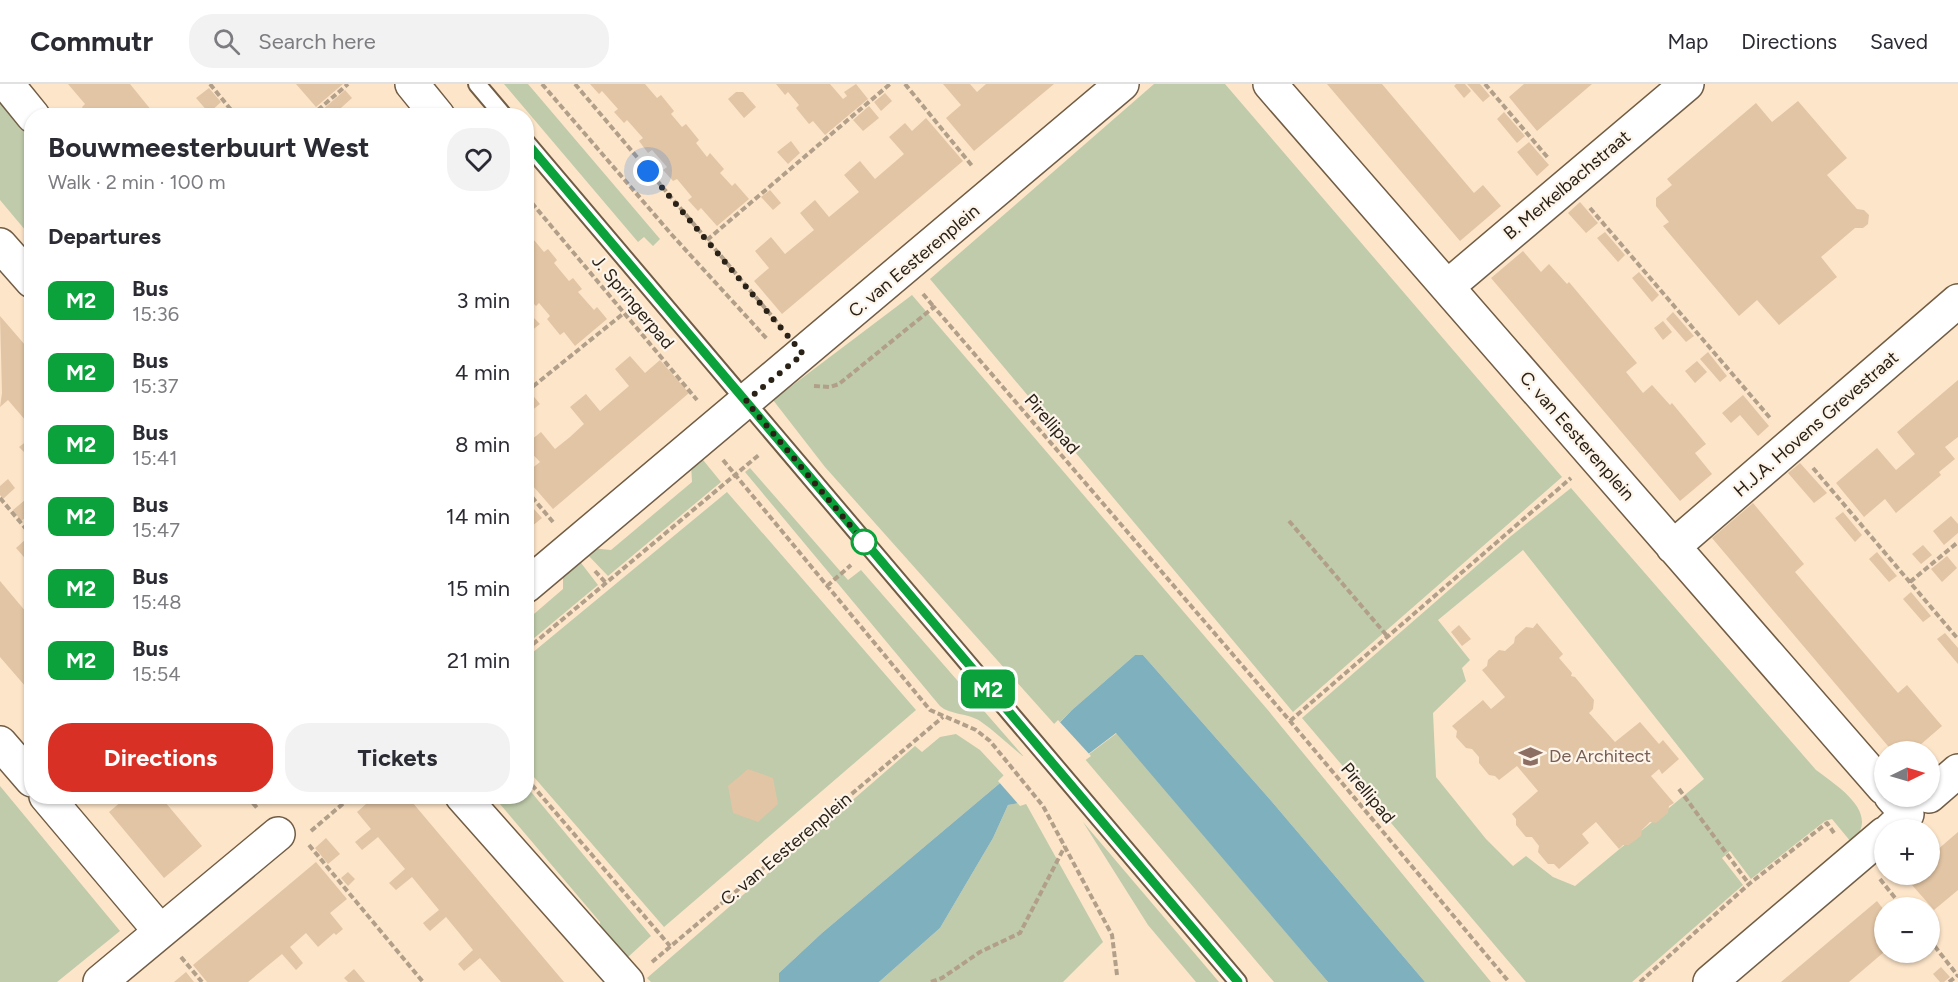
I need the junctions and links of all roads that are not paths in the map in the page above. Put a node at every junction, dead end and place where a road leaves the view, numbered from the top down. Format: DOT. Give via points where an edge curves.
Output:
graph roads {
  1 [pos="7,84"];
  2 [pos="412,84"];
  3 [pos="477,84"];
  4 [pos="1122,84"];
  5 [pos="1270,84"];
  6 [pos="1687,84"];
  7 [pos="26,108"];
  8 [pos="432,108"];
  9 [pos="497,108"];
  10 [pos="534,151"];
  11 [pos="0,245"];
  12 [pos="24,272"];
  13 [pos="1447,286"];
  14 [pos="1958,301"];
  15 [pos="746,401"];
  16 [pos="1673,547"];
  17 [pos="534,579"];
  18 [pos="0,743"];
  19 [pos="24,771"];
  20 [pos="1958,771"];
  21 [pos="1874,777"];
  22 [pos="53,804"];
  23 [pos="470,804"];
  24 [pos="1905,811"];
  25 [pos="290,836"];
  26 [pos="160,931"];
  27 [pos="636,975"];
  28 [pos="100,982"];
  29 [pos="1238,982"];
  30 [pos="1710,982"];
  1 -- 7 [label="street"];
  2 -- 8 [label="street"];
  3 -- 9 [label="lane"];
  4 -- 15 [label="street, C. van Eesterenplein"];
  5 -- 13 [label="street, C. van Eesterenplein"];
  6 -- 13 [label="street, B. Merkelbachstraat"];
  10 -- 15 [label="lane"];
  11 -- 12 [label="street"];
  13 -- 16 [label="street, C. van Eesterenplein"];
  14 -- 16 [label="street, H.J.A. Hovens Grevestraat"];
  15 -- 17 [label="street, C. van Eesterenplein"];
  15 -- 29 [label="lane"];
  16 -- 21 [label="street, C. van Eesterenplein"];
  18 -- 19 [label="street"];
  20 -- 24 [label="street"];
  22 -- 26 [label="street"];
  23 -- 27 [label="street"];
  24 -- 30 [label="street" via="1855,860"];
  25 -- 26 [label="street"];
  26 -- 28 [label="street"];
}
